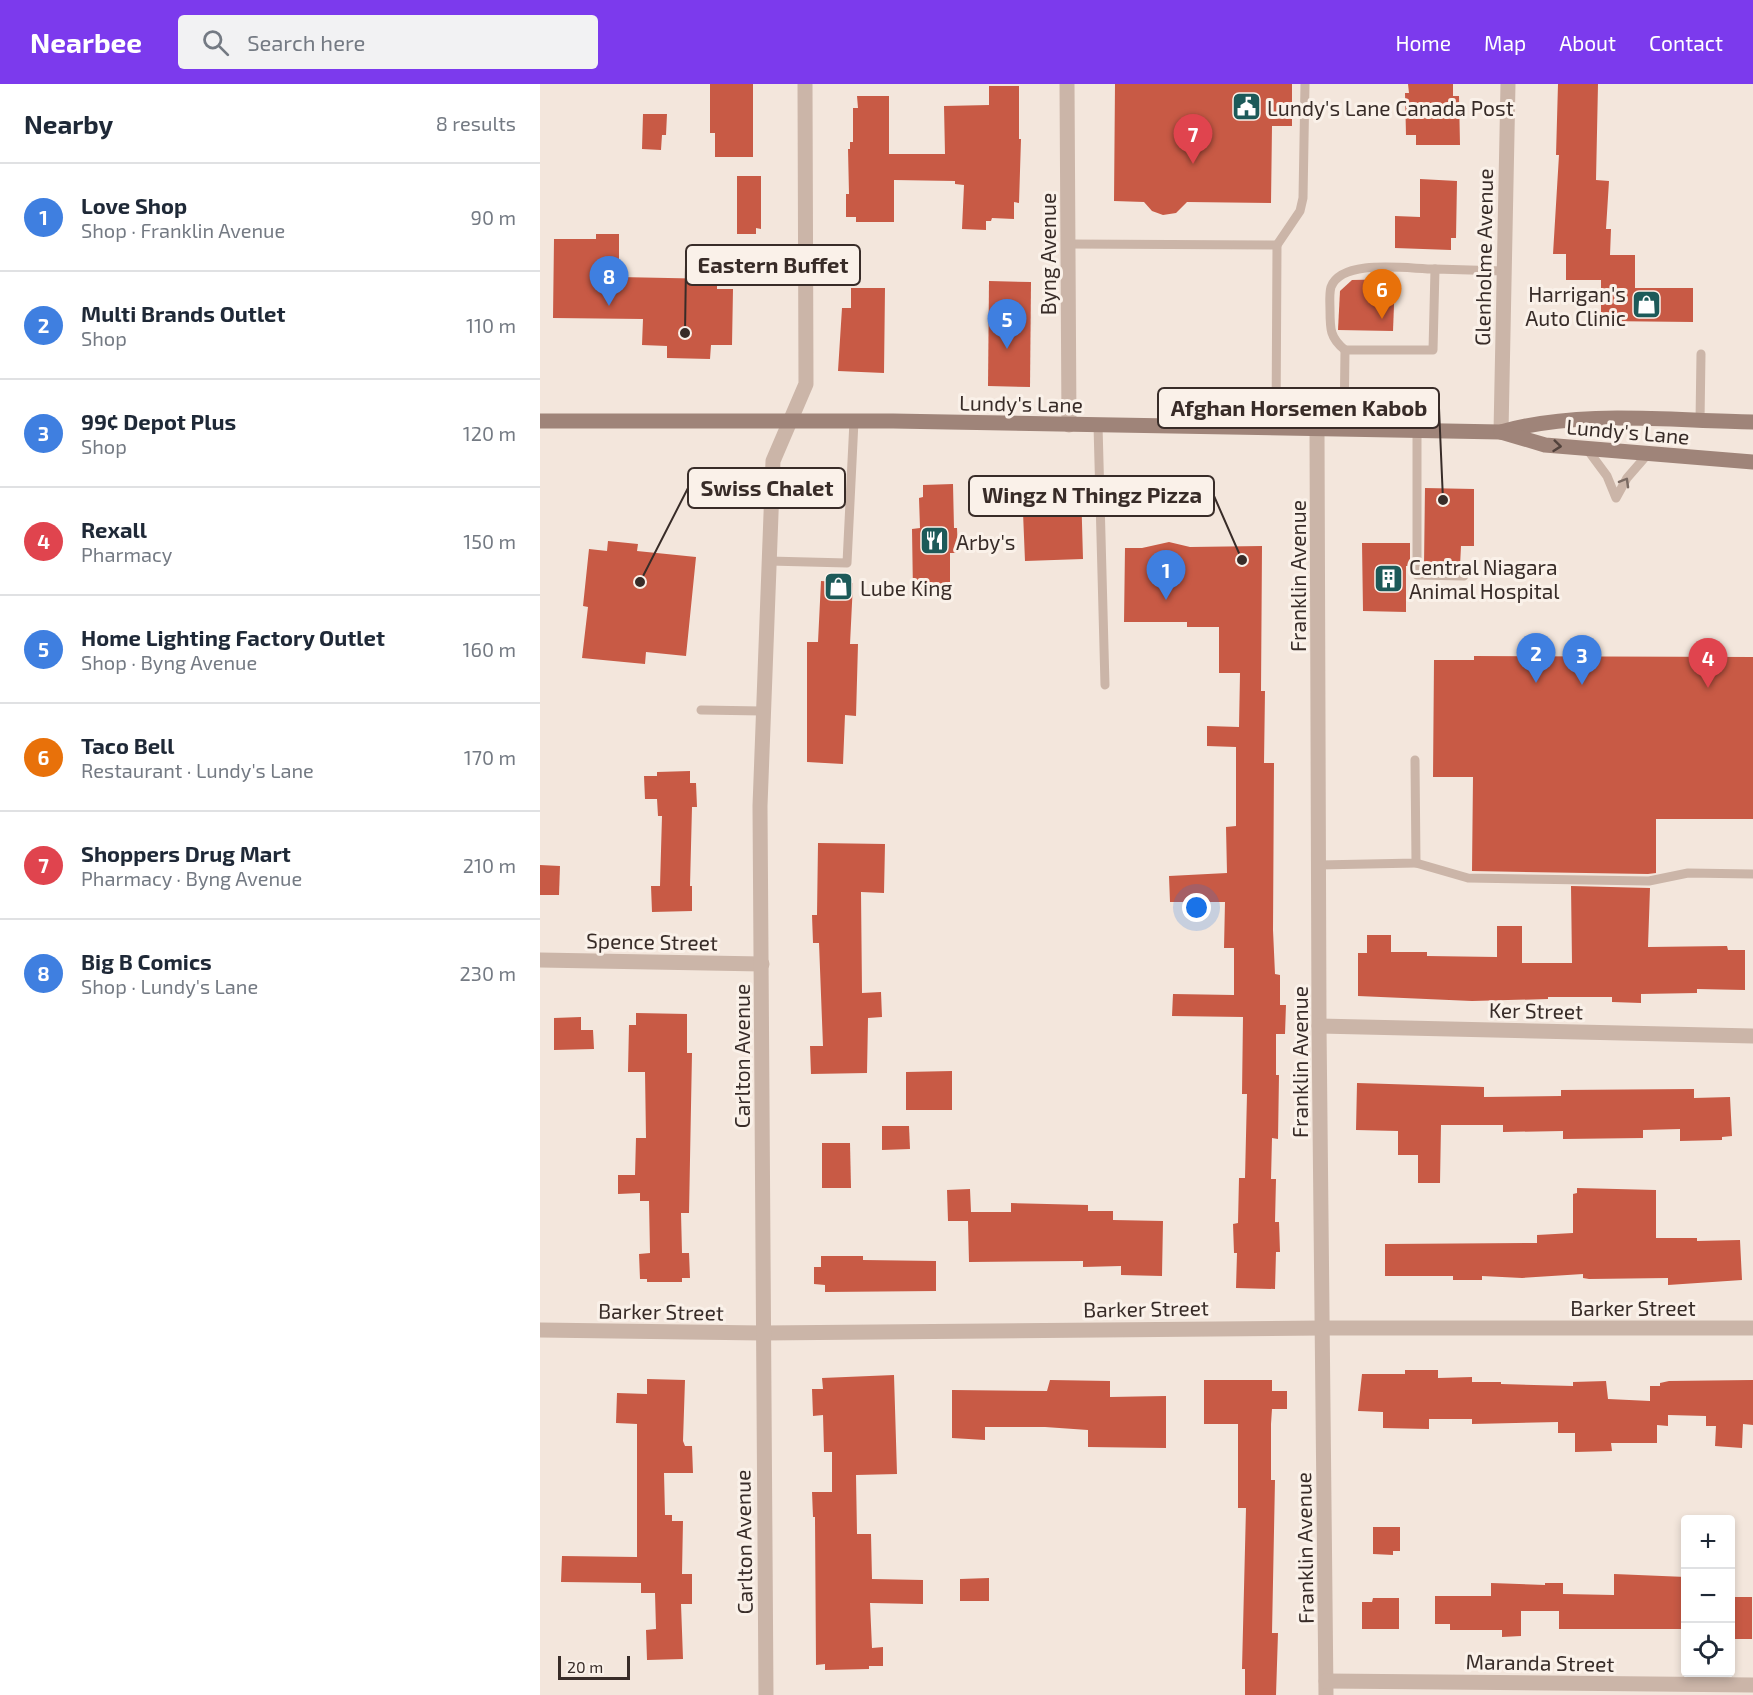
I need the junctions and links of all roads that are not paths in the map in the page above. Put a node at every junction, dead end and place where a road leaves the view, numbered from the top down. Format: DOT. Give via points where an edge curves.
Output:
graph roads {
  1 [pos="805,84"];
  2 [pos="1067,84"];
  3 [pos="1305,84"];
  4 [pos="1508,84"];
  5 [pos="1068,244"];
  6 [pos="1277,245"];
  7 [pos="1434,269"];
  8 [pos="1504,271"];
  9 [pos="1345,350"];
  10 [pos="1701,354"];
  11 [pos="540,421"];
  12 [pos="790,421"];
  13 [pos="854,421"];
  14 [pos="1700,421"];
  15 [pos="1753,422"];
  16 [pos="1069,425"];
  17 [pos="1098,425"];
  18 [pos="1276,428"];
  19 [pos="1317,429"];
  20 [pos="1344,429"];
  21 [pos="1417,430"];
  22 [pos="1500,432"];
  23 [pos="1587,449"];
  24 [pos="1647,455"];
  25 [pos="1753,462"];
  26 [pos="769,561"];
  27 [pos="1464,576"];
  28 [pos="1105,685"];
  29 [pos="701,710"];
  30 [pos="762,711"];
  31 [pos="1415,760"];
  32 [pos="1416,863"];
  33 [pos="1319,865"];
  34 [pos="1753,874"];
  35 [pos="540,960"];
  36 [pos="762,964"];
  37 [pos="1319,1026"];
  38 [pos="1753,1036"];
  39 [pos="1322,1328"];
  40 [pos="1753,1328"];
  41 [pos="540,1330"];
  42 [pos="762,1333"];
  43 [pos="1753,1685"];
  44 [pos="1326,1688"];
  45 [pos="766,1695"];
  1 -- 12 [label="street, Carlton Avenue" via="806,384"];
  2 -- 5 [label="street, Byng Avenue"];
  3 -- 6 [label="lane" via="1303,198 1300,211"];
  4 -- 8 [label="street, Glenholme Avenue"];
  5 -- 6 [label="lane"];
  5 -- 16 [label="street, Byng Avenue"];
  6 -- 18 [label="lane"];
  7 -- 8 [label="lane"];
  7 -- 9 [label="lane" via="1433,350"];
  7 -- 9 [label="lane" via="1353,268 1338,277 1330,292 1330,329 1332,339"];
  8 -- 22 [label="street, Glenholme Avenue"];
  9 -- 20 [label="lane"];
  10 -- 14 [label="lane"];
  11 -- 12 [label="main road, Lundy's Lane"];
  12 -- 13 [label="main road, Lundy's Lane"];
  12 -- 26 [label="street, Carlton Avenue" via="773,461"];
  13 -- 16 [label="main road, Lundy's Lane"];
  13 -- 26 [label="lane" via="847,563"];
  14 -- 15 [label="main road, Lundy's Lane"];
  14 -- 22 [label="main road, Lundy's Lane" via="1565,419"];
  16 -- 17 [label="main road, Lundy's Lane"];
  17 -- 18 [label="main road, Lundy's Lane"];
  17 -- 28 [label="lane"];
  18 -- 19 [label="main road, Lundy's Lane"];
  19 -- 20 [label="main road, Lundy's Lane"];
  19 -- 33 [label="street, Franklin Avenue"];
  20 -- 21 [label="main road, Lundy's Lane"];
  21 -- 22 [label="main road, Lundy's Lane"];
  21 -- 27 [label="lane" via="1417,574"];
  22 -- 23 [label="main road, Lundy's Lane, one-way" via="1545,445"];
  23 -- 24 [label="main road, Lundy's Lane"];
  23 -- 24 [label="lane, one-way" via="1607,476 1616,498"];
  24 -- 25 [label="main road, Lundy's Lane"];
  26 -- 30 [label="street, Carlton Avenue"];
  29 -- 30 [label="lane"];
  30 -- 36 [label="street, Carlton Avenue"];
  31 -- 32 [label="lane"];
  32 -- 33 [label="lane"];
  32 -- 34 [label="lane" via="1468,878 1649,881 1688,873"];
  33 -- 37 [label="street, Franklin Avenue"];
  35 -- 36 [label="street, Spence Street"];
  36 -- 42 [label="street, Carlton Avenue"];
  37 -- 38 [label="street, Ker Street"];
  37 -- 39 [label="street, Franklin Avenue"];
  39 -- 40 [label="street, Barker Street"];
  39 -- 42 [label="street, Barker Street"];
  39 -- 44 [label="street, Franklin Avenue"];
  41 -- 42 [label="street, Barker Street"];
  42 -- 45 [label="street, Carlton Avenue"];
  43 -- 44 [label="street, Maranda Street"];
}
